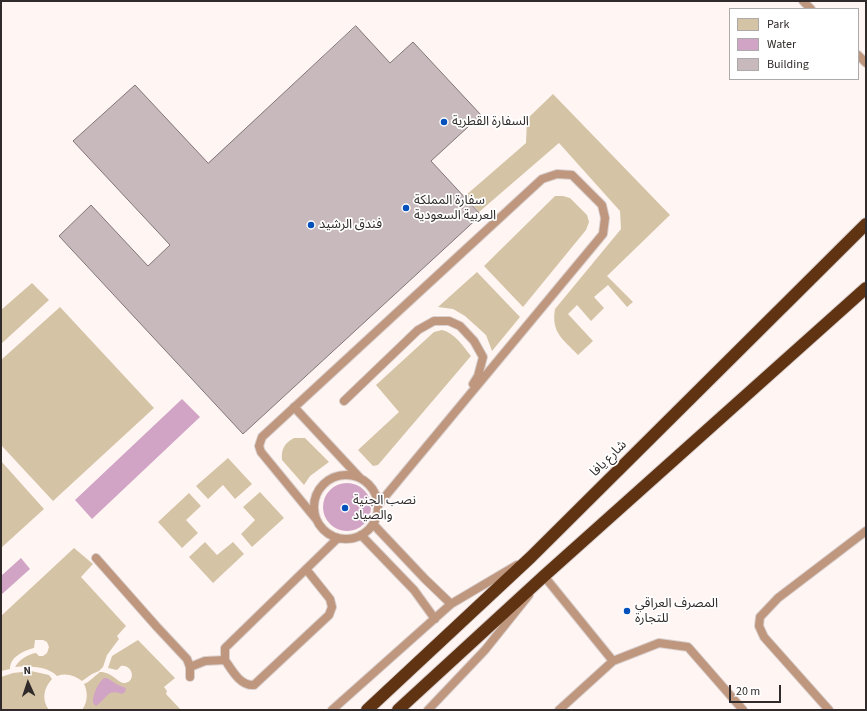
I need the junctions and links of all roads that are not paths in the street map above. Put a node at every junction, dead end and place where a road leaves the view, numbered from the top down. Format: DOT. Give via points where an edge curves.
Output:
graph roads {
  1 [pos="866,224"];
  2 [pos="866,288"];
  3 [pos="344,401"];
  4 [pos="294,407"];
  5 [pos="456,412"];
  6 [pos="360,479"];
  7 [pos="378,505"];
  8 [pos="316,519"];
  9 [pos="373,524"];
  10 [pos="866,531"];
  11 [pos="362,535"];
  12 [pos="338,538"];
  13 [pos="531,557"];
  14 [pos="96,558"];
  15 [pos="306,569"];
  16 [pos="544,576"];
  17 [pos="451,604"];
  18 [pos="435,619"];
  19 [pos="225,660"];
  20 [pos="614,661"];
  21 [pos="190,667"];
  22 [pos="190,677"];
  23 [pos="332,710"];
  24 [pos="367,710"];
  25 [pos="398,710"];
  26 [pos="428,710"];
  27 [pos="559,710"];
  28 [pos="743,710"];
  29 [pos="829,710"];
  1 -- 13 [label="highway, شارع يافا"];
  2 -- 16 [label="highway"];
  3 -- 5 [label="lane" via="418,330 434,321 449,322 460,326 474,341 483,357 478,376"];
  4 -- 5 [label="lane" via="542,179 557,174 572,174 602,205 605,218 603,234"];
  4 -- 6 [label="lane"];
  4 -- 8 [label="lane" via="262,437 259,446 261,452"];
  5 -- 7 [label="lane"];
  6 -- 7 [label="lane" via="369,485"];
  6 -- 8 [label="lane" via="339,476 321,487 315,497"];
  7 -- 9 [label="lane"];
  8 -- 12 [label="lane" via="329,534"];
  9 -- 11 [label="lane"];
  9 -- 17 [label="lane"];
  10 -- 29 [label="lane" via="778,598 760,617 759,626 764,637"];
  11 -- 12 [label="lane"];
  11 -- 18 [label="lane" via="414,590"];
  12 -- 15 [label="lane"];
  13 -- 17 [label="lane"];
  13 -- 24 [label="highway, شارع يافا"];
  14 -- 21 [label="lane" via="187,659"];
  15 -- 19 [label="lane" via="225,648"];
  15 -- 19 [label="lane" via="330,599 332,607 329,615 254,685 242,681"];
  16 -- 20 [label="lane"];
  16 -- 25 [label="highway"];
  16 -- 26 [label="lane" via="485,650"];
  17 -- 18 [label="lane"];
  18 -- 23 [label="lane"];
  19 -- 21 [label="lane" via="205,661"];
  20 -- 27 [label="lane"];
  20 -- 28 [label="lane" via="659,643 688,647"];
  21 -- 22 [label="lane"];
}
